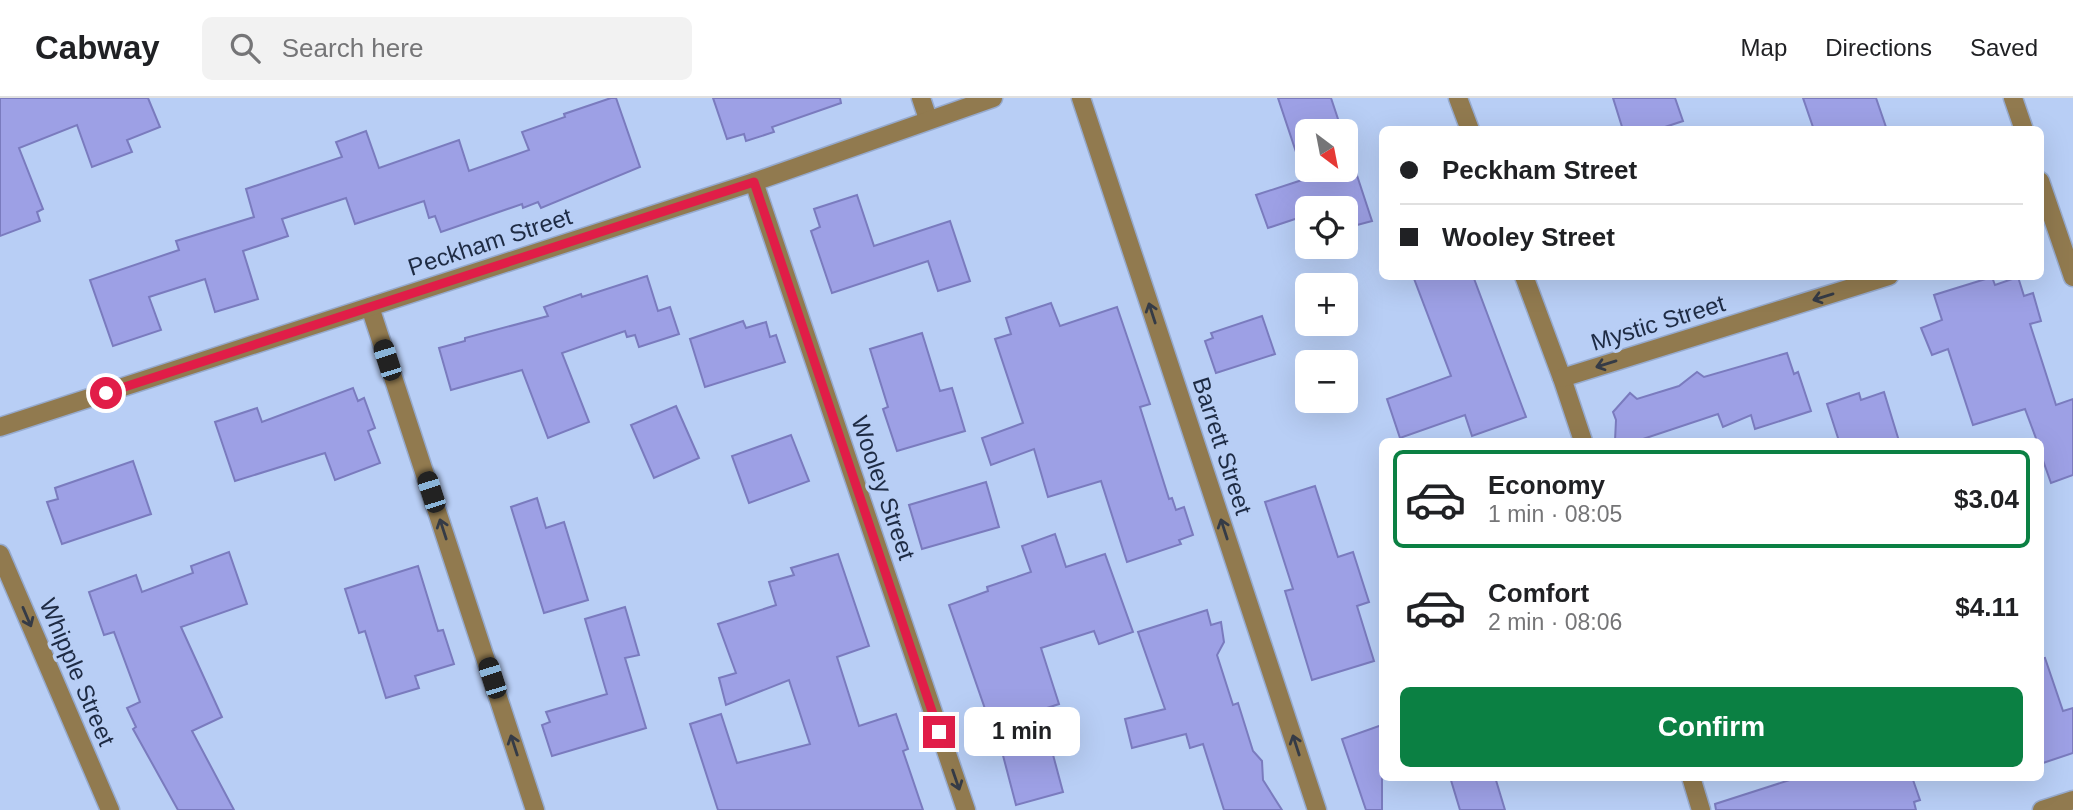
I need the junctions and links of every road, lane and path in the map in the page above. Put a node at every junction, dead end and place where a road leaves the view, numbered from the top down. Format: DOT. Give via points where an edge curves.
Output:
graph roads {
  1 [pos="921,98"];
  2 [pos="993,98"];
  3 [pos="1081,98"];
  4 [pos="1458,98"];
  5 [pos="2013,98"];
  6 [pos="928,120"];
  7 [pos="1468,126"];
  8 [pos="2023,126"];
  9 [pos="754,182"];
  10 [pos="2044,204"];
  11 [pos="2048,227"];
  12 [pos="2073,276"];
  13 [pos="1525,280"];
  14 [pos="1876,280"];
  15 [pos="370,307"];
  16 [pos="1562,378"];
  17 [pos="0,427"];
  18 [pos="1582,438"];
  19 [pos="0,554"];
  20 [pos="1691,781"];
  21 [pos="2073,800"];
  22 [pos="110,810"];
  23 [pos="535,810"];
  24 [pos="966,810"];
  25 [pos="1317,810"];
  26 [pos="1701,810"];
  27 [pos="2042,810"];
  1 -- 6 [label="street"];
  2 -- 6 [label="street, Peckham Street"];
  25 -- 3 [label="street, Barrett Street, one-way"];
  4 -- 7 [label="street"];
  5 -- 8 [label="street"];
  6 -- 9 [label="street, Peckham Street"];
  9 -- 15 [label="street, Peckham Street"];
  9 -- 24 [label="street, Wooley Street, one-way"];
  10 -- 11 [label="street"];
  11 -- 12 [label="street"];
  13 -- 16 [label="street"];
  14 -- 16 [label="street, Mystic Street, one-way"];
  15 -- 17 [label="street, Peckham Street"];
  23 -- 15 [label="street, one-way"];
  16 -- 18 [label="street"];
  19 -- 22 [label="street, Whipple Street, one-way"];
  20 -- 26 [label="street"];
  21 -- 27 [label="street"];
}
